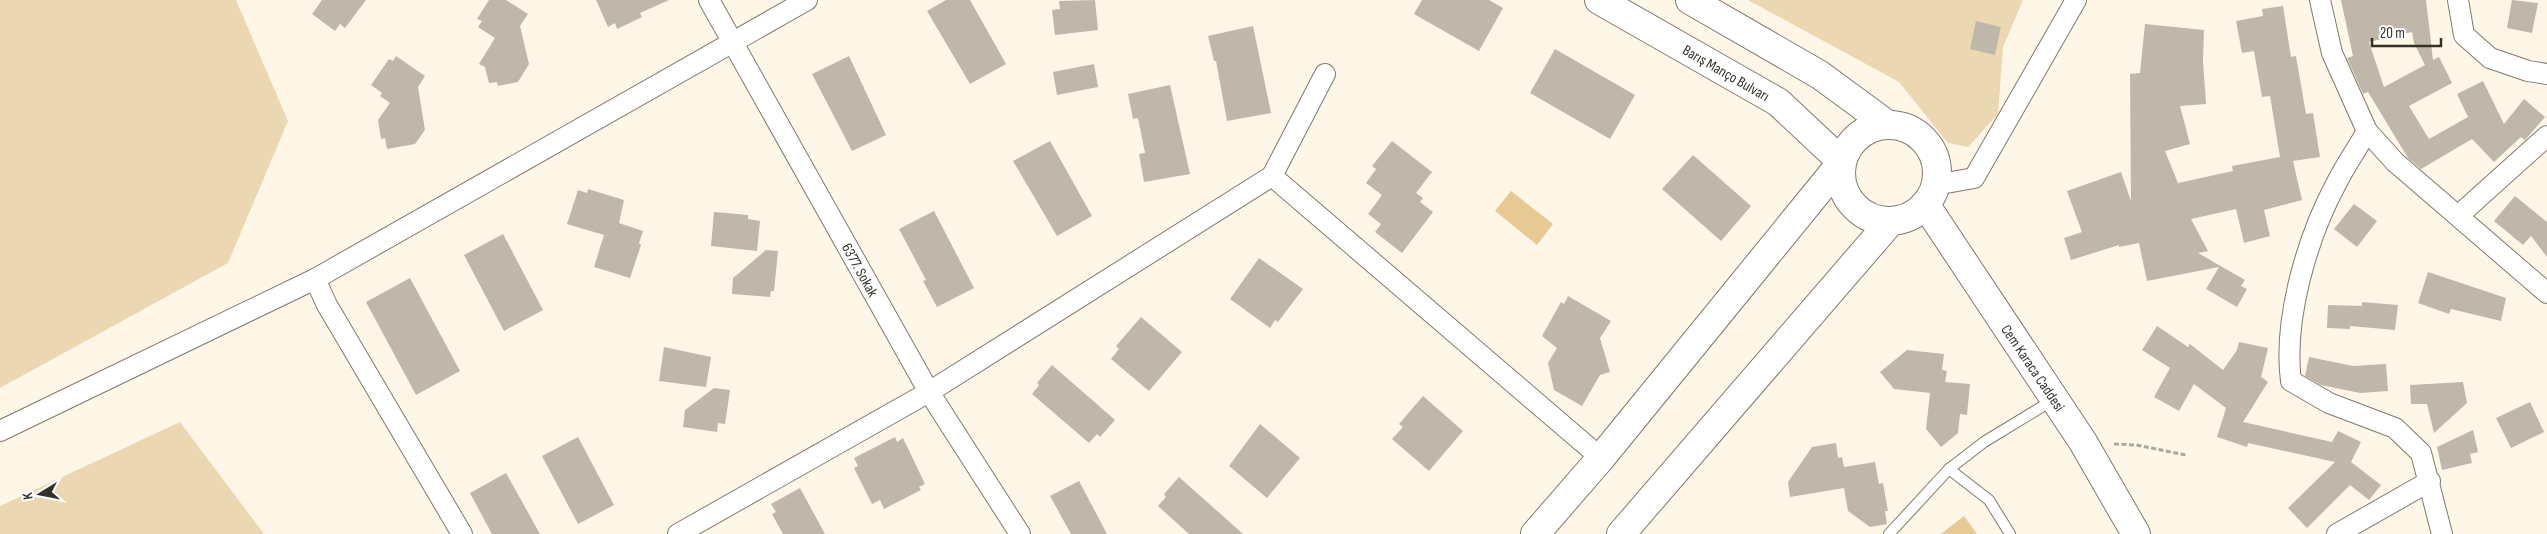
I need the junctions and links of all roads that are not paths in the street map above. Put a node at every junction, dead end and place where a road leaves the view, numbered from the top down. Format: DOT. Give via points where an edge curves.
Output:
graph roads {
  1 [pos="708,0"];
  2 [pos="808,0"];
  3 [pos="1599,0"];
  4 [pos="1690,0"];
  5 [pos="2076,0"];
  6 [pos="2320,0"];
  7 [pos="2458,0"];
  8 [pos="732,43"];
  9 [pos="1325,74"];
  10 [pos="2547,74"];
  11 [pos="1888,125"];
  12 [pos="2367,132"];
  13 [pos="2547,136"];
  14 [pos="1842,162"];
  15 [pos="1272,176"];
  16 [pos="1930,195"];
  17 [pos="2458,216"];
  18 [pos="1891,221"];
  19 [pos="315,279"];
  20 [pos="2547,293"];
  21 [pos="929,392"];
  22 [pos="2054,400"];
  23 [pos="0,431"];
  24 [pos="1601,458"];
  25 [pos="1949,469"];
  26 [pos="2430,481"];
  27 [pos="462,534"];
  28 [pos="678,534"];
  29 [pos="1020,534"];
  30 [pos="1535,534"];
  31 [pos="1621,534"];
  32 [pos="1889,534"];
  33 [pos="2010,534"];
  34 [pos="2136,534"];
  35 [pos="2337,534"];
  36 [pos="2442,534"];
  1 -- 8 [label="street, 6377. Sokak"];
  2 -- 8 [label="street"];
  3 -- 14 [label="main road, Barış Manço Bulvarı" via="1778,102"];
  4 -- 11 [label="main road" via="1820,75"];
  5 -- 16 [label="street" via="1974,178"];
  6 -- 12 [label="street" via="2332,53"];
  7 -- 10 [label="street" via="2464,35 2490,58 2528,72"];
  8 -- 19 [label="street"];
  8 -- 21 [label="street, 6377. Sokak"];
  9 -- 15 [label="street"];
  11 -- 14 [label="main road" via="1864,132 1846,150"];
  11 -- 16 [label="main road" via="1909,130 1926,144 1936,163"];
  12 -- 17 [label="street" via="2395,162"];
  12 -- 26 [label="street" via="2335,185 2308,248 2294,306 2288,360 2291,381 2329,403 2395,428 2420,453"];
  13 -- 17 [label="street"];
  14 -- 18 [label="main road" via="1842,184 1852,204 1869,217"];
  14 -- 24 [label="main road"];
  15 -- 21 [label="street"];
  15 -- 24 [label="street"];
  16 -- 18 [label="main road" via="1910,216"];
  16 -- 22 [label="main road, Cem Karaca Caddesi"];
  17 -- 20 [label="street"];
  18 -- 31 [label="main road"];
  19 -- 23 [label="street"];
  19 -- 27 [label="street" via="327,305"];
  21 -- 28 [label="street"];
  21 -- 29 [label="street, 6377. Sokak"];
  22 -- 25 [label="lane" via="1984,442"];
  22 -- 34 [label="main road, Cem Karaca Caddesi" via="2083,442"];
  24 -- 30 [label="main road"];
  25 -- 32 [label="lane"];
  25 -- 33 [label="lane" via="1989,500"];
  26 -- 35 [label="street"];
  26 -- 36 [label="street"];
}
